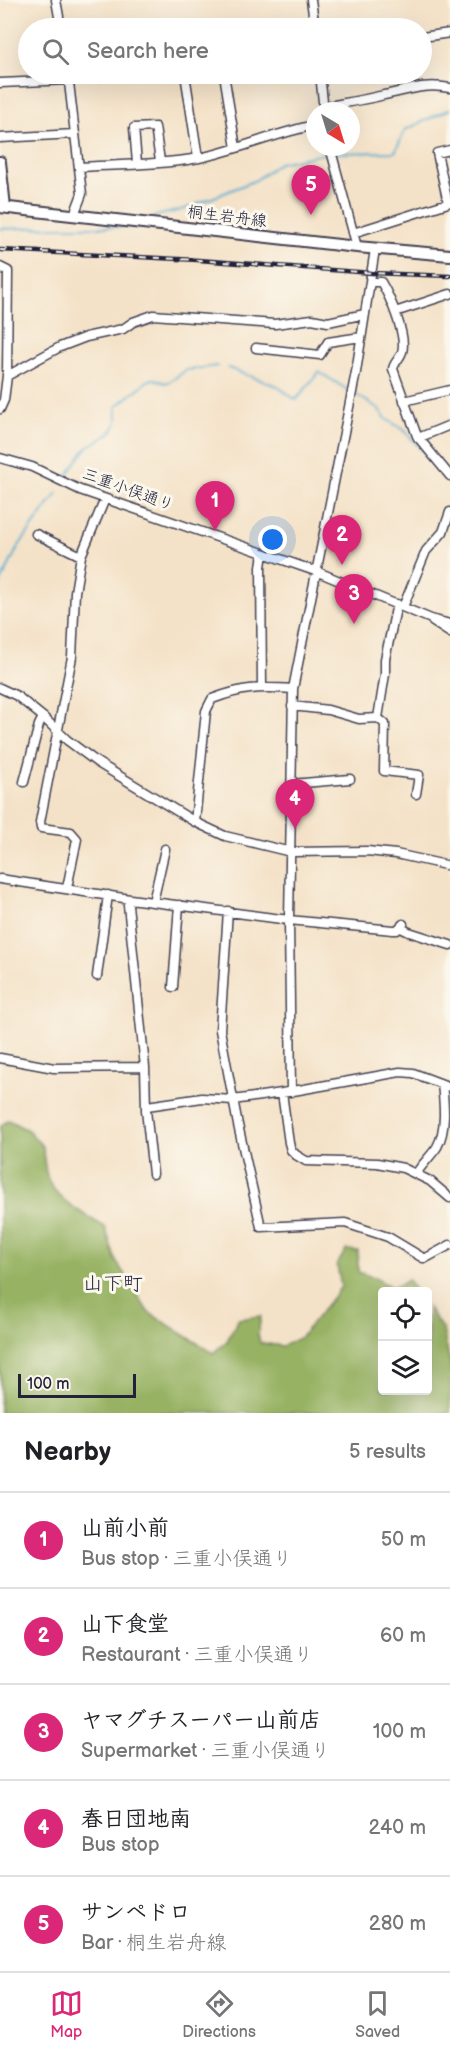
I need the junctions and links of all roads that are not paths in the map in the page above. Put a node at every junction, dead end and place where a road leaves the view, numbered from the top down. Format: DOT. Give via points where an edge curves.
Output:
graph roads {
  1 [pos="56,0"];
  2 [pos="311,0"];
  3 [pos="59,18"];
  4 [pos="314,18"];
  5 [pos="450,33"];
  6 [pos="432,36"];
  7 [pos="18,81"];
  8 [pos="0,83"];
  9 [pos="69,84"];
  10 [pos="187,84"];
  11 [pos="226,84"];
  12 [pos="321,84"];
  13 [pos="450,88"];
  14 [pos="322,102"];
  15 [pos="355,102"];
  16 [pos="306,127"];
  17 [pos="75,134"];
  18 [pos="0,138"];
  19 [pos="236,148"];
  20 [pos="450,150"];
  21 [pos="332,156"];
  22 [pos="198,158"];
  23 [pos="160,161"];
  24 [pos="0,162"];
  25 [pos="137,164"];
  26 [pos="79,167"];
  27 [pos="2,207"];
  28 [pos="74,215"];
  29 [pos="353,233"];
  30 [pos="357,247"];
  31 [pos="375,249"];
  32 [pos="450,255"];
  33 [pos="0,267"];
  34 [pos="370,282"];
  35 [pos="450,294"];
  36 [pos="395,312"];
  37 [pos="365,314"];
  38 [pos="361,337"];
  39 [pos="256,348"];
  40 [pos="7,376"];
  41 [pos="450,390"];
  42 [pos="404,401"];
  43 [pos="0,409"];
  44 [pos="450,424"];
  45 [pos="418,438"];
  46 [pos="0,458"];
  47 [pos="450,476"];
  48 [pos="105,499"];
  49 [pos="450,512"];
  50 [pos="36,534"];
  51 [pos="263,553"];
  52 [pos="81,556"];
  53 [pos="318,572"];
  54 [pos="400,606"];
  55 [pos="431,619"];
  56 [pos="450,624"];
  57 [pos="450,633"];
  58 [pos="262,687"];
  59 [pos="0,688"];
  60 [pos="293,689"];
  61 [pos="292,706"];
  62 [pos="43,717"];
  63 [pos="378,718"];
  64 [pos="59,731"];
  65 [pos="350,779"];
  66 [pos="24,782"];
  67 [pos="292,784"];
  68 [pos="416,794"];
  69 [pos="195,822"];
  70 [pos="165,849"];
  71 [pos="291,852"];
  72 [pos="450,866"];
  73 [pos="0,879"];
  74 [pos="67,888"];
  75 [pos="108,895"];
  76 [pos="130,899"];
  77 [pos="153,902"];
  78 [pos="179,905"];
  79 [pos="228,911"];
  80 [pos="289,920"];
  81 [pos="450,945"];
  82 [pos="97,976"];
  83 [pos="173,987"];
  84 [pos="0,1058"];
  85 [pos="145,1066"];
  86 [pos="446,1085"];
  87 [pos="287,1093"];
  88 [pos="233,1100"];
  89 [pos="147,1106"];
  90 [pos="153,1174"];
  91 [pos="416,1174"];
  92 [pos="450,1198"];
  93 [pos="450,1245"];
  1 -- 3 [label="street"];
  2 -- 4 [label="street"];
  5 -- 6 [label="street"];
  7 -- 8 [label="street"];
  9 -- 17 [label="street"];
  10 -- 22 [label="street"];
  11 -- 19 [label="street"];
  12 -- 14 [label="street"];
  13 -- 15 [label="street" via="417,87"];
  16 -- 19 [label="street"];
  17 -- 18 [label="street"];
  17 -- 26 [label="street"];
  19 -- 22 [label="street"];
  20 -- 29 [label="street" via="436,153 448,203"];
  21 -- 29 [label="street"];
  22 -- 23 [label="street"];
  23 -- 25 [label="street"];
  23 -- 25 [label="street" via="155,127 134,128"];
  24 -- 27 [label="main road"];
  25 -- 26 [label="street"];
  26 -- 28 [label="street" via="82,194"];
  27 -- 28 [label="main road, 桐生岩舟線"];
  28 -- 30 [label="main road, 桐生岩舟線"];
  29 -- 30 [label="street"];
  30 -- 31 [label="main road, 桐生岩舟線"];
  31 -- 32 [label="main road, 桐生岩舟線"];
  31 -- 34 [label="street"];
  33 -- 40 [label="street" via="8,271"];
  34 -- 36 [label="street" via="381,282"];
  34 -- 37 [label="street"];
  35 -- 36 [label="street"];
  36 -- 42 [label="street" via="402,351 393,369"];
  37 -- 38 [label="street"];
  37 -- 40 [label="street" via="328,322 312,319 275,324 153,315 123,329 67,344"];
  38 -- 39 [label="street" via="328,342 321,355"];
  38 -- 53 [label="street"];
  40 -- 43 [label="street"];
  41 -- 42 [label="street"];
  42 -- 45 [label="street"];
  44 -- 45 [label="street"];
  45 -- 47 [label="street"];
  46 -- 48 [label="street, 三重小俣通り" via="32,467"];
  48 -- 51 [label="street, 三重小俣通り"];
  48 -- 52 [label="street"];
  49 -- 54 [label="street" via="443,532 426,551"];
  50 -- 52 [label="street"];
  51 -- 53 [label="street, 三重小俣通り"];
  51 -- 58 [label="street"];
  52 -- 64 [label="street" via="72,657"];
  53 -- 54 [label="street, 三重小俣通り"];
  53 -- 60 [label="street"];
  54 -- 55 [label="street, 三重小俣通り"];
  54 -- 63 [label="street" via="385,659"];
  55 -- 56 [label="street, 三重小俣通り"];
  55 -- 57 [label="street"];
  58 -- 60 [label="street"];
  58 -- 69 [label="street" via="236,690 212,699 206,711"];
  59 -- 62 [label="street"];
  60 -- 61 [label="street"];
  61 -- 63 [label="street" via="359,719"];
  61 -- 67 [label="street"];
  62 -- 64 [label="street"];
  62 -- 66 [label="street"];
  63 -- 68 [label="street" via="385,724 384,771 419,775"];
  64 -- 69 [label="street" via="99,763"];
  64 -- 74 [label="street" via="40,822 41,828 71,832 77,839"];
  65 -- 67 [label="street"];
  67 -- 71 [label="street"];
  69 -- 71 [label="street" via="225,836"];
  70 -- 77 [label="street"];
  71 -- 72 [label="street" via="367,851"];
  71 -- 80 [label="street"];
  73 -- 74 [label="street"];
  74 -- 75 [label="street"];
  75 -- 76 [label="street"];
  75 -- 82 [label="street"];
  76 -- 77 [label="street"];
  76 -- 85 [label="street"];
  77 -- 78 [label="street"];
  78 -- 79 [label="street"];
  78 -- 83 [label="street"];
  79 -- 80 [label="street"];
  79 -- 88 [label="street" via="219,1022"];
  80 -- 81 [label="street" via="393,930 402,926 409,932"];
  80 -- 87 [label="street"];
  84 -- 85 [label="street" via="54,1068"];
  85 -- 89 [label="street"];
  86 -- 87 [label="street" via="400,1072"];
  86 -- 91 [label="street" via="438,1145"];
  87 -- 88 [label="street"];
  87 -- 91 [label="street" via="291,1150 301,1160 389,1165"];
  88 -- 89 [label="street" via="202,1098"];
  88 -- 93 [label="street" via="261,1227 345,1223 388,1237 423,1258"];
  89 -- 90 [label="street"];
  91 -- 92 [label="street"];
}
